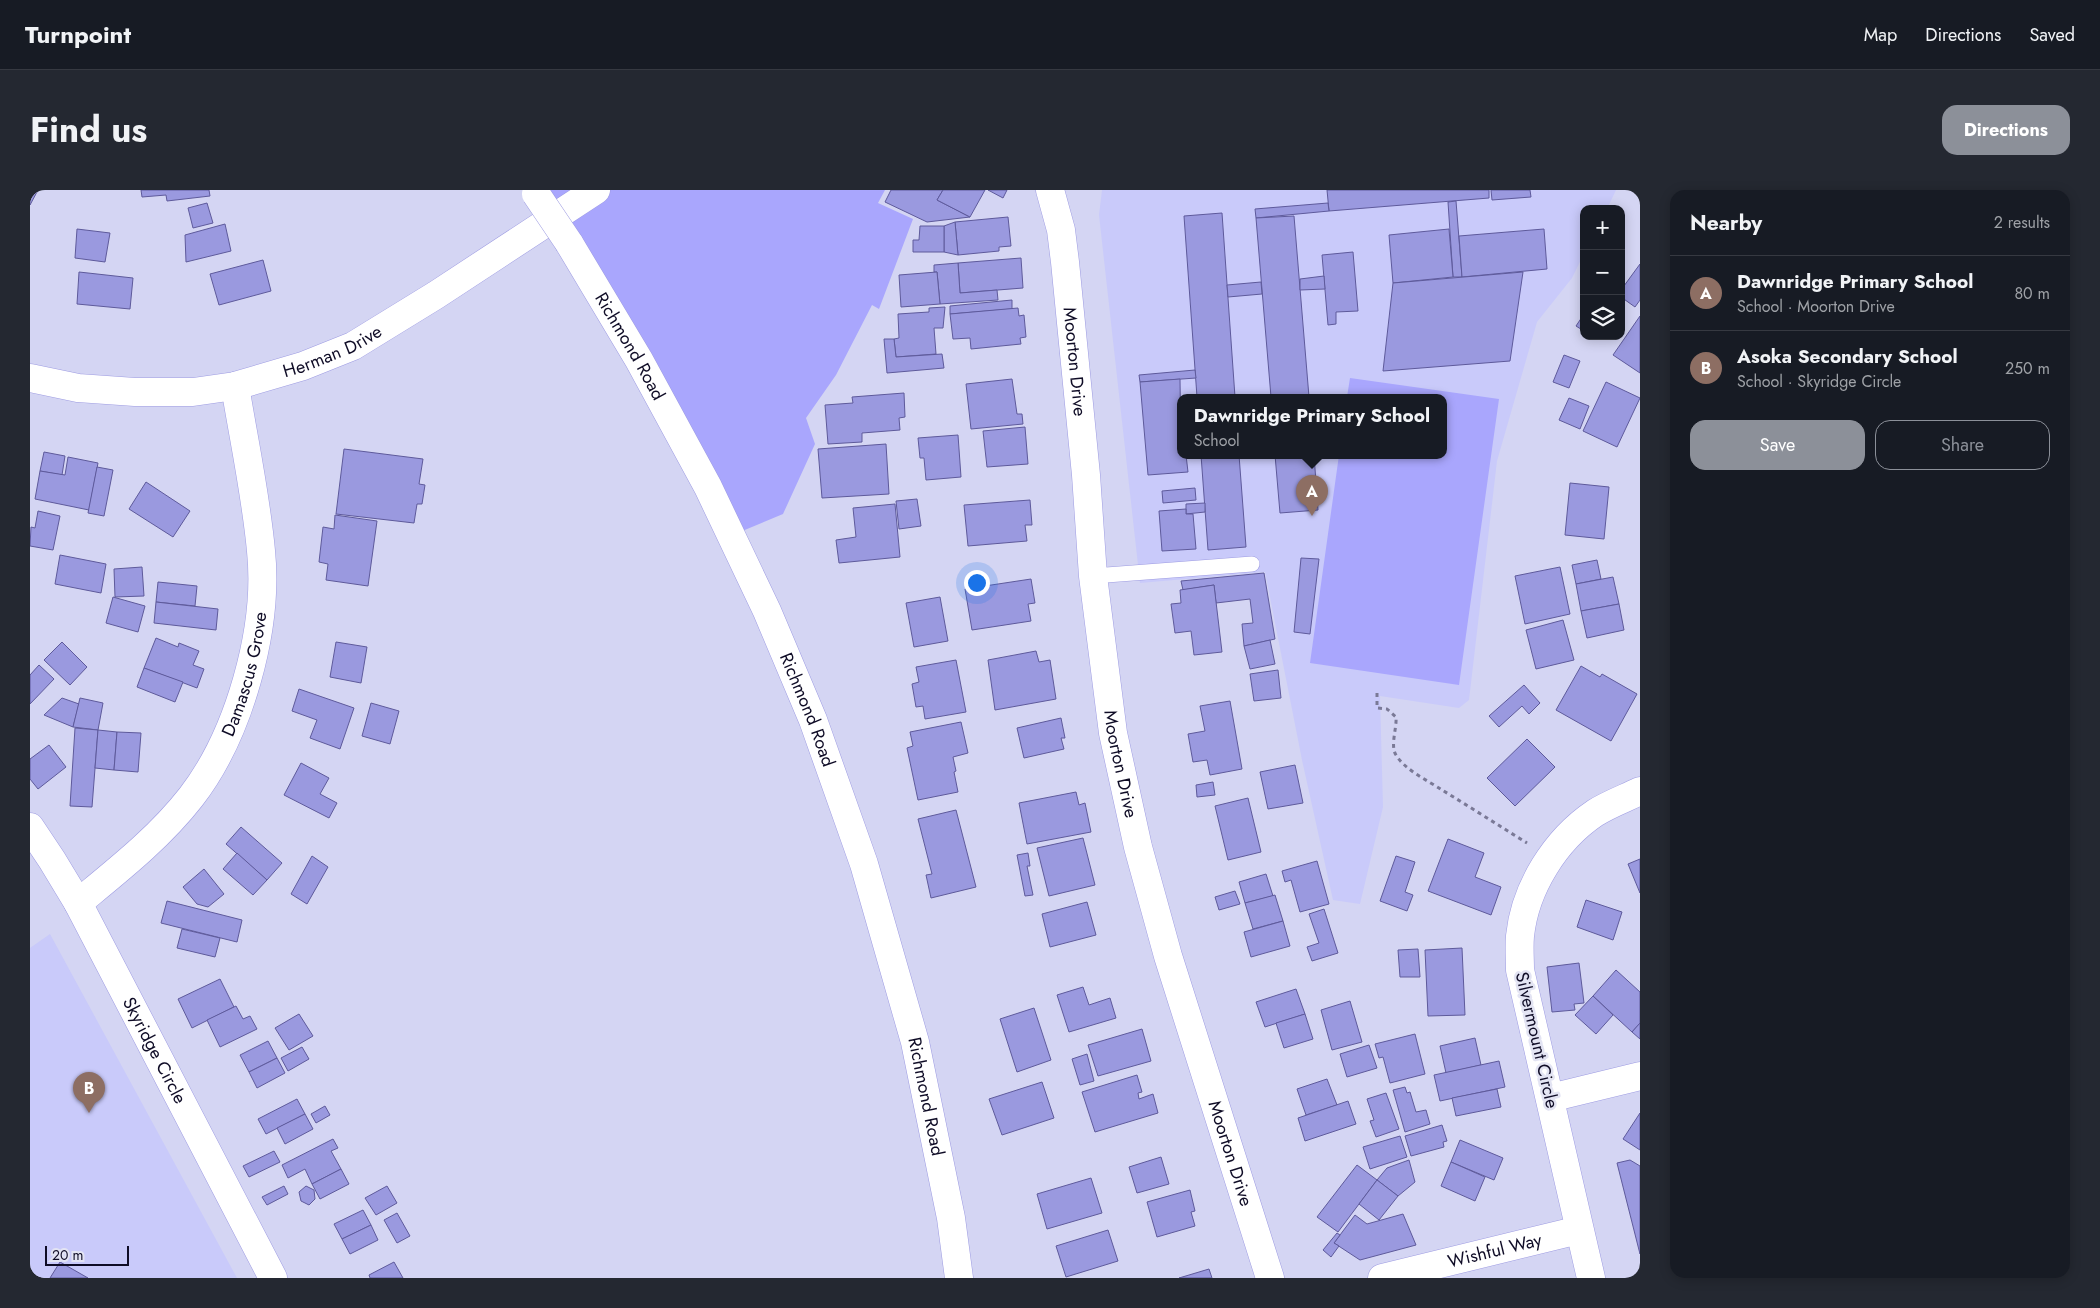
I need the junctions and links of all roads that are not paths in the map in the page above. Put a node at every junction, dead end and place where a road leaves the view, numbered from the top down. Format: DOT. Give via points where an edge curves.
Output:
graph roads {
  1 [pos="596,190"];
  2 [pos="1050,190"];
  3 [pos="1070,190"];
  4 [pos="535,192"];
  5 [pos="1061,230"];
  6 [pos="30,378"];
  7 [pos="235,386"];
  8 [pos="1252,564"];
  9 [pos="1093,576"];
  10 [pos="1640,792"];
  11 [pos="30,827"];
  12 [pos="78,903"];
  13 [pos="1640,1076"];
  14 [pos="1550,1098"];
  15 [pos="1579,1230"];
  16 [pos="273,1278"];
  17 [pos="959,1278"];
  18 [pos="1270,1278"];
  19 [pos="1382,1278"];
  20 [pos="1591,1278"];
  1 -- 7 [label="main road, Herman Drive" via="353,346 303,366"];
  2 -- 5 [label="main road, Moorton Drive"];
  3 -- 5 [label="main road, Moorton Drive"];
  4 -- 17 [label="main road, Richmond Road, bridge" via="639,360 708,487 767,611 813,720 864,864 914,1042 951,1218"];
  5 -- 9 [label="main road, Moorton Drive"];
  6 -- 7 [label="main road, Herman Drive" via="78,388 135,392 193,392"];
  7 -- 12 [label="main road, Damascus Grove" via="261,552 262,601 250,671 213,764 191,797 159,834"];
  8 -- 9 [label="lane"];
  9 -- 18 [label="main road, Moorton Drive" via="1113,733 1138,847 1168,956"];
  10 -- 14 [label="main road, Silvermount Circle" via="1596,812 1571,832 1537,880 1527,907 1520,936 1520,970"];
  11 -- 12 [label="main road, Skyridge Circle"];
  12 -- 16 [label="main road, Skyridge Circle"];
  13 -- 14 [label="main road"];
  14 -- 15 [label="main road, Silvermount Circle"];
  15 -- 19 [label="main road, Wishful Way"];
  15 -- 20 [label="main road, Silvermount Circle"];
}
